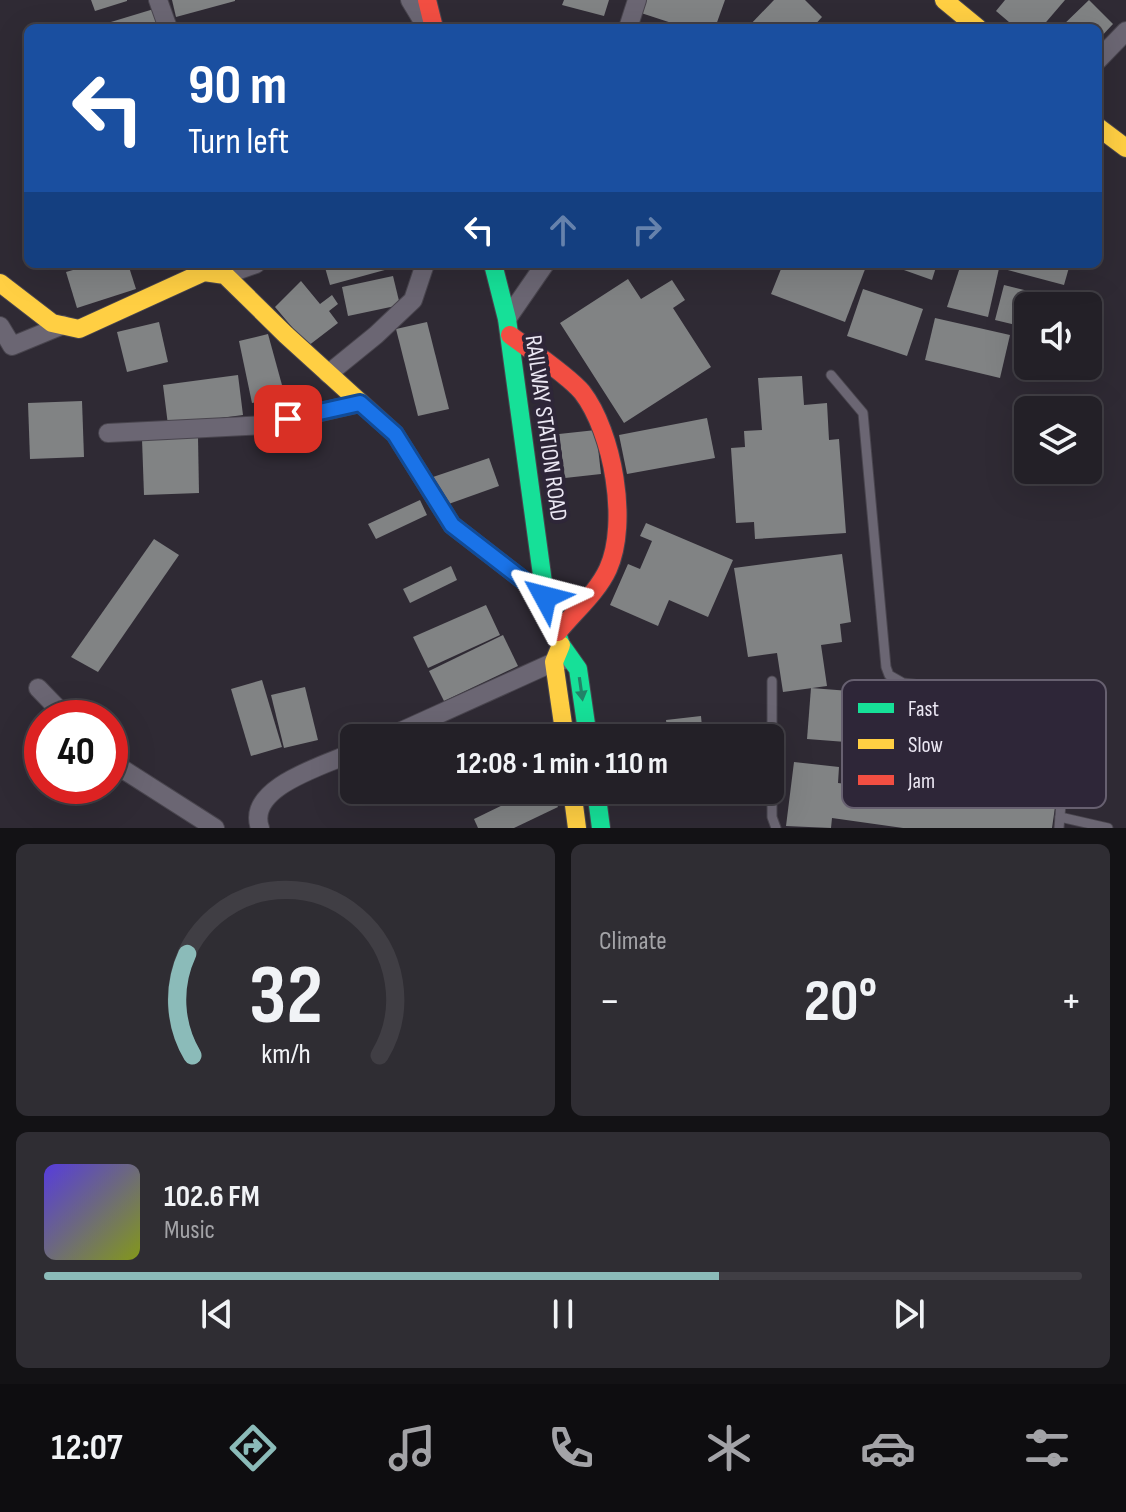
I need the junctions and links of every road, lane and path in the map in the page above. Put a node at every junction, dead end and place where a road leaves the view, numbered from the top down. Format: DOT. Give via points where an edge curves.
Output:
graph roads {
  1 [pos="158,0"];
  2 [pos="410,0"];
  3 [pos="427,0"];
  4 [pos="637,0"];
  5 [pos="944,0"];
  6 [pos="167,24"];
  7 [pos="425,24"];
  8 [pos="433,24"];
  9 [pos="629,24"];
  10 [pos="973,24"];
  11 [pos="1126,31"];
  12 [pos="1102,56"];
  13 [pos="1102,130"];
  14 [pos="1126,148"];
  15 [pos="244,268"];
  16 [pos="424,268"];
  17 [pos="494,268"];
  18 [pos="543,268"];
  19 [pos="225,275"];
  20 [pos="0,283"];
  21 [pos="63,325"];
  22 [pos="0,326"];
  23 [pos="508,327"];
  24 [pos="328,374"];
  25 [pos="831,375"];
  26 [pos="360,403"];
  27 [pos="108,433"];
  28 [pos="545,597"];
  29 [pos="561,650"];
  30 [pos="898,680"];
  31 [pos="772,681"];
  32 [pos="38,688"];
  33 [pos="50,700"];
  34 [pos="414,724"];
  35 [pos="564,724"];
  36 [pos="586,724"];
  37 [pos="340,758"];
  38 [pos="128,772"];
  39 [pos="574,804"];
  40 [pos="598,804"];
  41 [pos="1060,823"];
  42 [pos="215,828"];
  43 [pos="260,828"];
  44 [pos="577,828"];
  45 [pos="601,828"];
  46 [pos="776,828"];
  47 [pos="1108,828"];
  1 -- 6 [label="street"];
  2 -- 7 [label="street"];
  3 -- 8 [label="street"];
  4 -- 9 [label="street"];
  5 -- 10 [label="street"];
  11 -- 12 [label="street"];
  13 -- 14 [label="street"];
  15 -- 19 [label="street"];
  16 -- 24 [label="street" via="413,300"];
  17 -- 23 [label="street, RAILWAY STATION ROAD"];
  18 -- 23 [label="street"];
  19 -- 21 [label="street" via="204,272 79,329"];
  19 -- 24 [label="street"];
  20 -- 21 [label="street" via="52,323"];
  21 -- 22 [label="street" via="12,346"];
  23 -- 28 [label="street, RAILWAY STATION ROAD"];
  23 -- 29 [label="street" via="590,402 617,501 607,571"];
  24 -- 26 [label="street"];
  25 -- 30 [label="lane" via="863,413 886,667"];
  26 -- 27 [label="street" via="264,425"];
  26 -- 28 [label="street" via="395,434 452,525"];
  28 -- 29 [label="street, RAILWAY STATION ROAD"];
  29 -- 34 [label="street"];
  29 -- 35 [label="street, RAILWAY STATION ROAD"];
  29 -- 36 [label="street, RAILWAY STATION ROAD, one-way" via="578,669"];
  31 -- 46 [label="lane"];
  32 -- 33 [label="street"];
  37 -- 43 [label="street" via="266,796 258,808"];
  38 -- 42 [label="street"];
  39 -- 44 [label="street"];
  40 -- 45 [label="street"];
  41 -- 47 [label="lane"];
}
